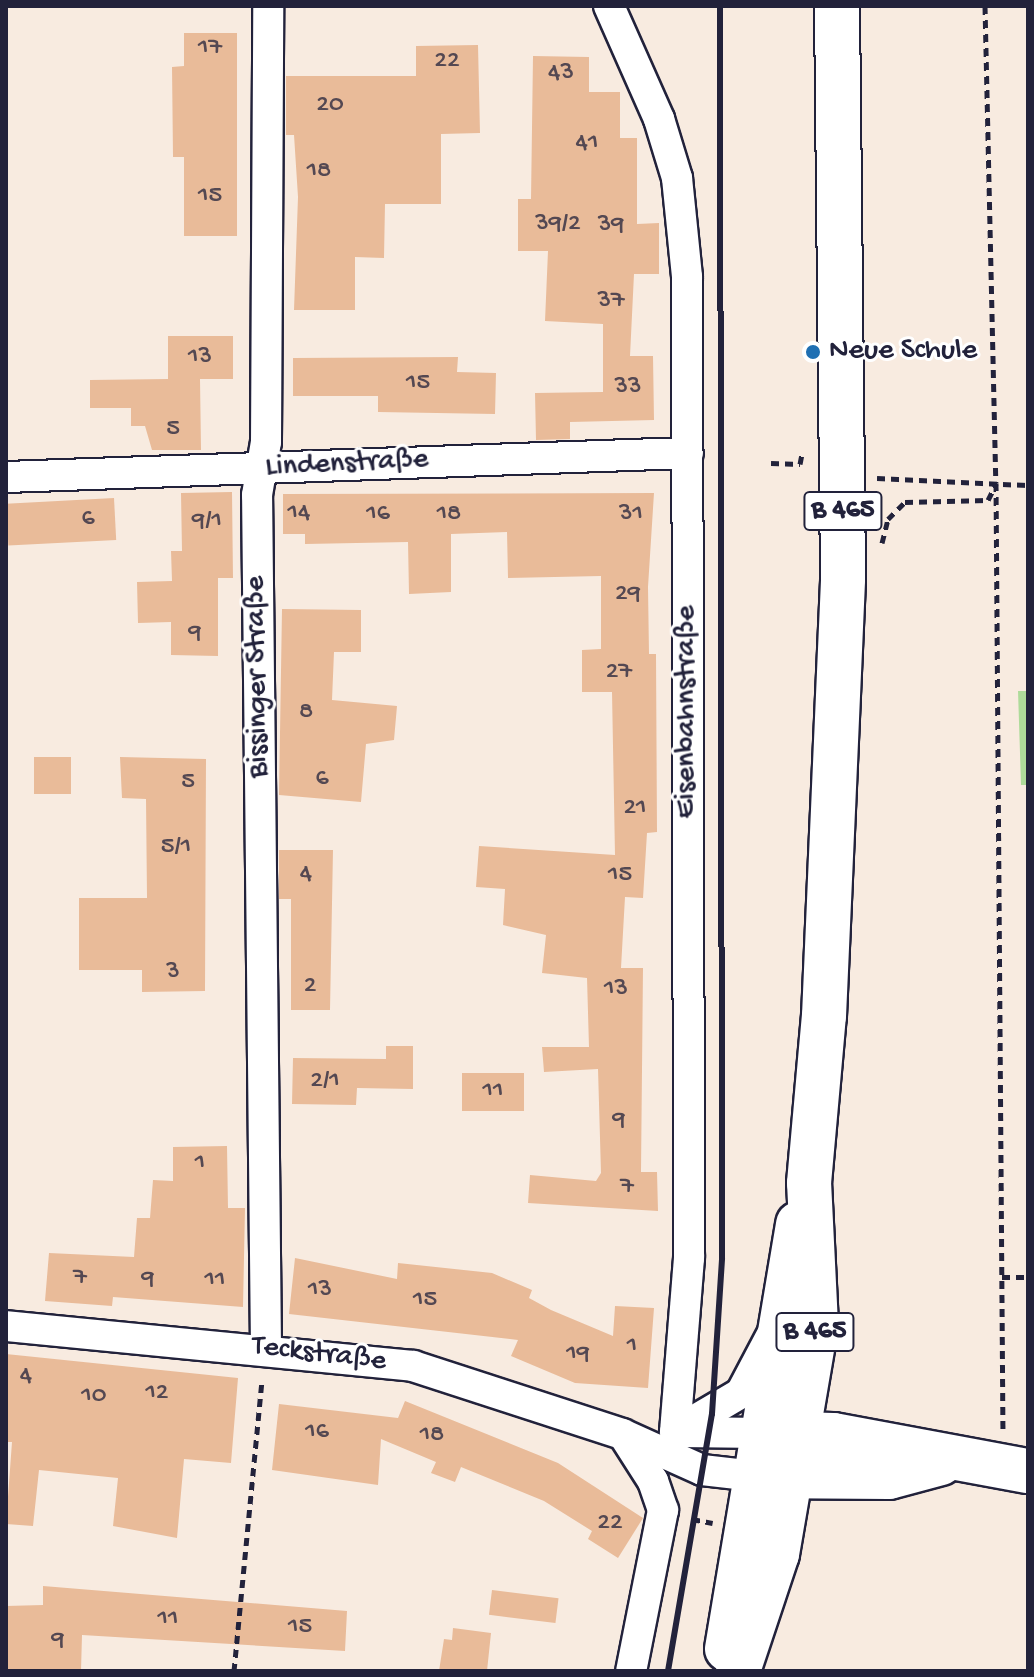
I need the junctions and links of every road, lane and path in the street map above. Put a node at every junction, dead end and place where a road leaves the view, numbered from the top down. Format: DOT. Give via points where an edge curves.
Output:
graph roads {
  1 [pos="268,6"];
  2 [pos="609,6"];
  3 [pos="837,6"];
  4 [pos="985,6"];
  5 [pos="688,453"];
  6 [pos="771,463"];
  7 [pos="800,464"];
  8 [pos="261,469"];
  9 [pos="6,477"];
  10 [pos="876,478"];
  11 [pos="996,483"];
  12 [pos="1028,485"];
  13 [pos="878,559"];
  14 [pos="809,1183"];
  15 [pos="1002,1277"];
  16 [pos="1028,1277"];
  17 [pos="778,1324"];
  18 [pos="6,1326"];
  19 [pos="266,1348"];
  20 [pos="675,1432"];
  21 [pos="622,1434"];
  22 [pos="780,1434"];
  23 [pos="951,1461"];
  24 [pos="1016,1468"];
  25 [pos="772,1478"];
  26 [pos="234,1671"];
  27 [pos="631,1671"];
  28 [pos="726,1671"];
  29 [pos="738,1671"];
  1 -- 8 [label="street, Bissinger Straße"];
  2 -- 5 [label="street, Eisenbahnstraße" via="659,119 677,178 687,277"];
  3 -- 14 [label="main road, B 465" via="843,579 826,985"];
  4 -- 11 [label="path"];
  5 -- 8 [label="street, Lindenstraße" via="291,463"];
  5 -- 20 [label="street, Eisenbahnstraße" via="689,1258"];
  6 -- 7 [label="path"];
  8 -- 9 [label="street, Lindenstraße"];
  8 -- 19 [label="street, Bissinger Straße"];
  10 -- 11 [label="path"];
  11 -- 12 [label="path"];
  11 -- 13 [label="path" via="988,500 905,502 888,519"];
  11 -- 15 [label="path"];
  14 -- 17 [label="main road, B 465"];
  14 -- 22 [label="main road, B 465" via="816,1325"];
  15 -- 16 [label="path"];
  15 -- 24 [label="path"];
  17 -- 20 [label="street" via="741,1393"];
  17 -- 22 [label="main road, B 465"];
  18 -- 19 [label="street, Teckstraße"];
  19 -- 21 [label="street, Teckstraße" via="458,1376"];
  19 -- 26 [label="path"];
  20 -- 21 [label="street, Teckstraße"];
  20 -- 22 [label="street, Teckstraße"];
  21 -- 25 [label="street, Teckstraße" via="702,1470"];
  21 -- 27 [label="street" via="653,1481 663,1510"];
  22 -- 23 [label="main road, Teckstraße"];
  22 -- 25 [label="main road, B 465"];
  23 -- 24 [label="main road, Teckstraße"];
  23 -- 25 [label="main road, Teckstraße" via="889,1477"];
  25 -- 28 [label="main road, B 465"];
  25 -- 29 [label="main road, B 465" via="777,1554"];
}
